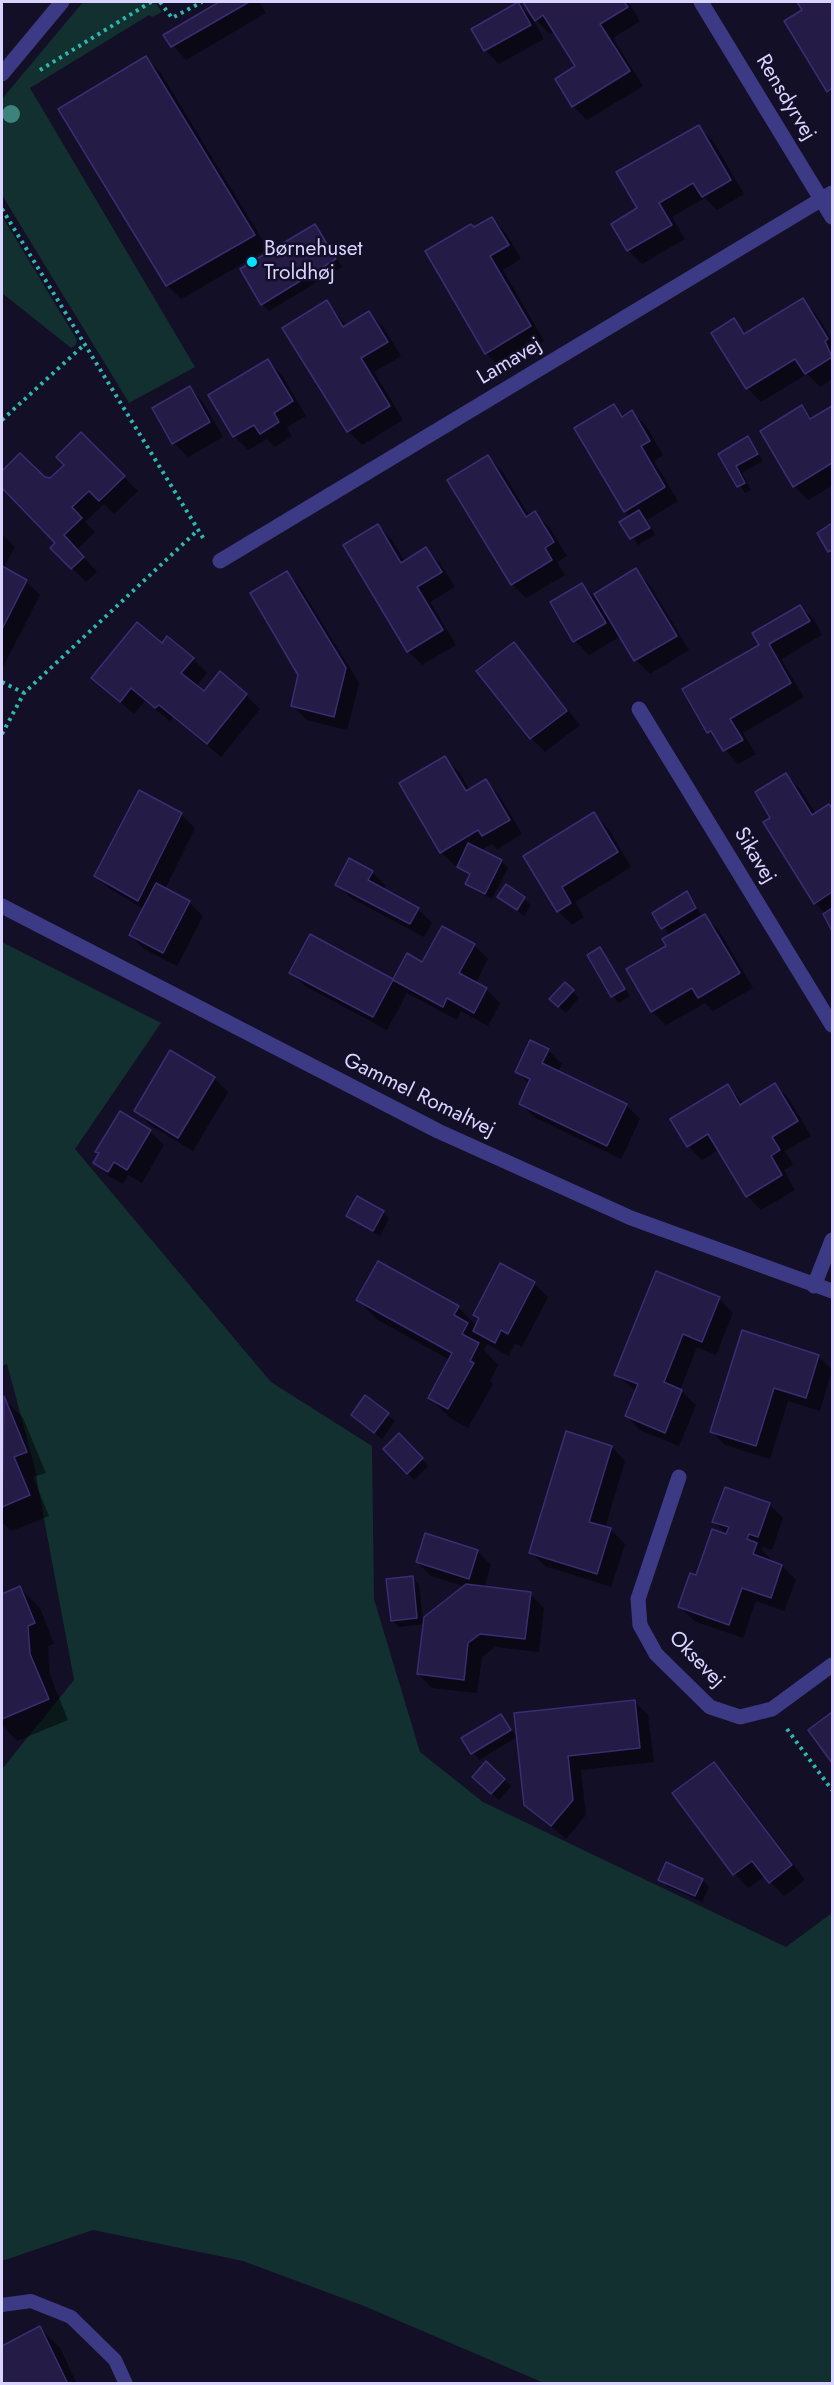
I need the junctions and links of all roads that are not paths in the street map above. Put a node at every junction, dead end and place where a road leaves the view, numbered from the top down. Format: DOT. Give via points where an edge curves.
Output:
graph roads {
  1 [pos="62,2"];
  2 [pos="701,2"];
  3 [pos="2,74"];
  4 [pos="827,196"];
  5 [pos="832,217"];
  6 [pos="220,561"];
  7 [pos="639,709"];
  8 [pos="2,906"];
  9 [pos="832,1025"];
  10 [pos="832,1240"];
  11 [pos="814,1287"];
  12 [pos="832,1291"];
  13 [pos="679,1477"];
  14 [pos="832,1665"];
  15 [pos="2,2305"];
  16 [pos="126,2384"];
  1 -- 3 [label="street"];
  2 -- 4 [label="street, Rensdyrvej"];
  4 -- 5 [label="street, Rensdyrvej"];
  4 -- 6 [label="street, Lamavej"];
  7 -- 9 [label="street, Sikavej"];
  8 -- 11 [label="street, Gammel Romaltvej" via="438,1131 631,1218"];
  10 -- 11 [label="street"];
  11 -- 12 [label="street, Gammel Romaltvej"];
  13 -- 14 [label="street, Oksevej" via="639,1599 640,1625 656,1654 710,1707 740,1717 772,1709"];
  15 -- 16 [label="lane" via="31,2301 71,2317 115,2360"];
}
